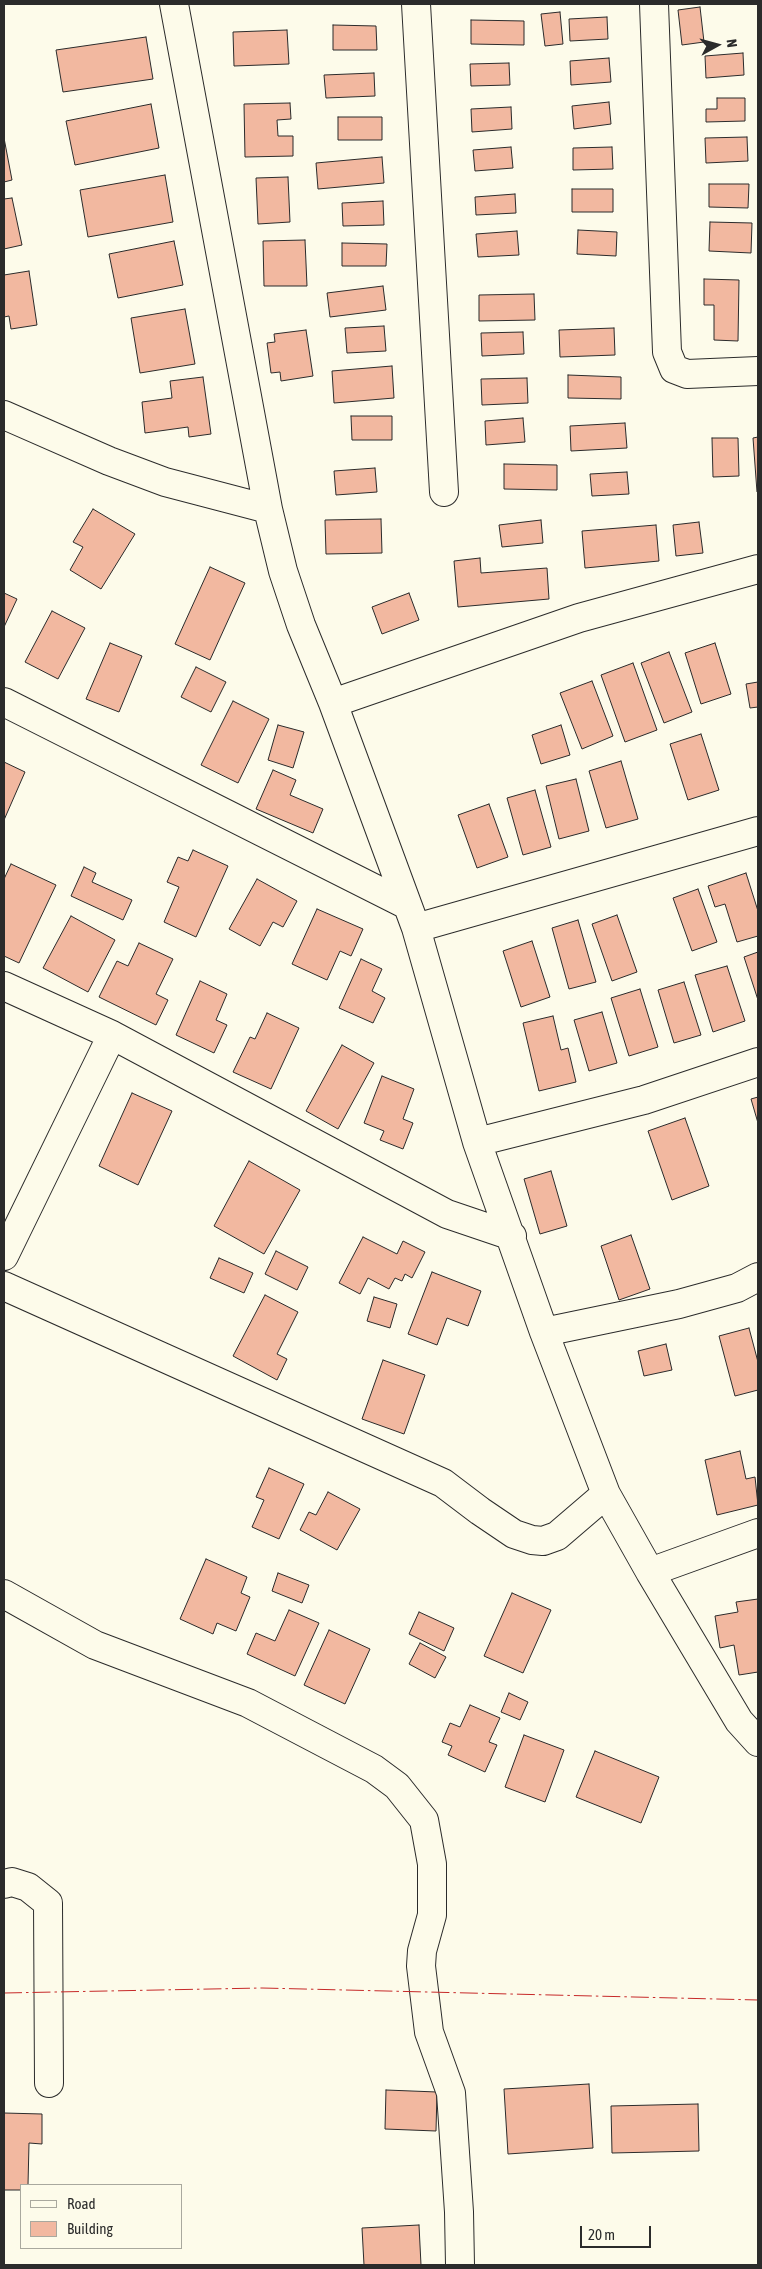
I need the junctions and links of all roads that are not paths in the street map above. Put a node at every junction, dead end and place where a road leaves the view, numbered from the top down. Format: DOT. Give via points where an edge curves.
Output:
graph roads {
  1 [pos="174,4"];
  2 [pos="416,4"];
  3 [pos="654,4"];
  4 [pos="758,372"];
  5 [pos="4,414"];
  6 [pos="444,492"];
  7 [pos="268,509"];
  8 [pos="758,569"];
  9 [pos="4,702"];
  10 [pos="333,703"];
  11 [pos="758,831"];
  12 [pos="412,916"];
  13 [pos="4,986"];
  14 [pos="112,1035"];
  15 [pos="758,1062"];
  16 [pos="477,1142"];
  17 [pos="512,1236"];
  18 [pos="4,1256"];
  19 [pos="758,1277"];
  20 [pos="4,1286"];
  21 [pos="544,1332"];
  22 [pos="606,1494"];
  23 [pos="758,1533"];
  24 [pos="650,1572"];
  25 [pos="4,1594"];
  26 [pos="758,1742"];
  27 [pos="4,1884"];
  28 [pos="49,2083"];
  29 [pos="460,2265"];
  1 -- 7 [label="street"];
  2 -- 6 [label="street"];
  3 -- 4 [label="street" via="666,352 674,369 687,374"];
  5 -- 7 [label="street" via="165,482"];
  7 -- 10 [label="street" via="298,616"];
  8 -- 10 [label="street" via="579,618"];
  9 -- 12 [label="street"];
  10 -- 12 [label="street"];
  11 -- 12 [label="street"];
  12 -- 16 [label="street"];
  13 -- 14 [label="street"];
  14 -- 17 [label="street" via="446,1214"];
  14 -- 18 [label="street"];
  15 -- 16 [label="street" via="644,1100"];
  16 -- 17 [label="street"];
  17 -- 21 [label="street"];
  19 -- 21 [label="street" via="737,1288 679,1304"];
  20 -- 22 [label="street" via="443,1483 514,1534 543,1541 557,1536"];
  21 -- 22 [label="street"];
  22 -- 24 [label="street"];
  23 -- 24 [label="street"];
  24 -- 26 [label="street" via="739,1721"];
  25 -- 29 [label="street" via="95,1645 248,1703 374,1770 397,1786 424,1820 432,1864 432,1915 421,1966 429,2032 451,2093"];
  27 -- 28 [label="street" via="12,1882 28,1887 48,1903"];
}
